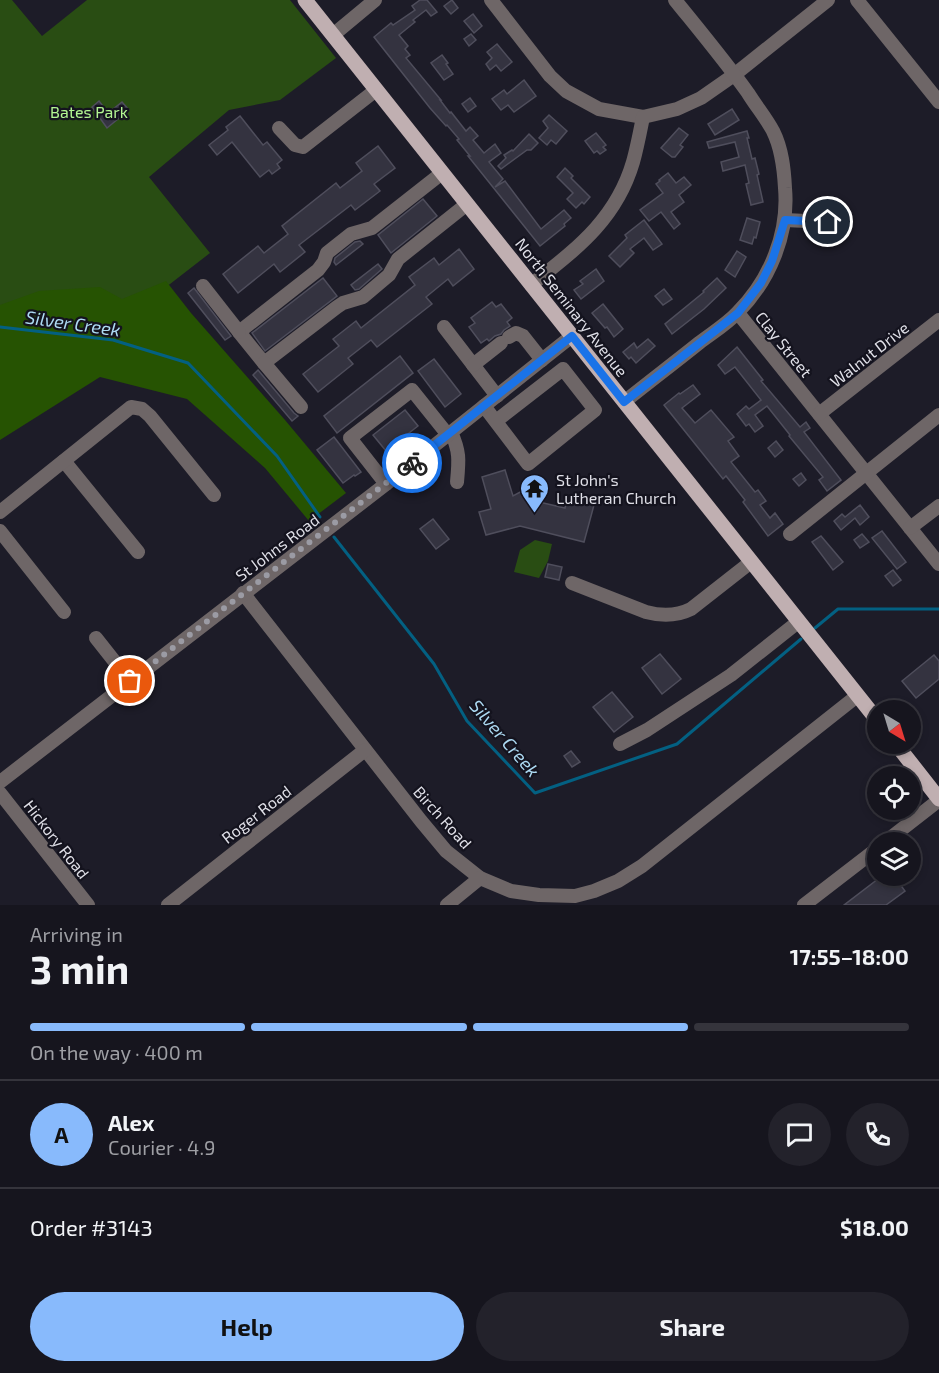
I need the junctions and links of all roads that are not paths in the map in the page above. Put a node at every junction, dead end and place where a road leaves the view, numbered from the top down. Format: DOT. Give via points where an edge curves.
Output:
graph roads {
  1 [pos="305,0"];
  2 [pos="375,0"];
  3 [pos="491,0"];
  4 [pos="675,0"];
  5 [pos="828,0"];
  6 [pos="857,0"];
  7 [pos="333,35"];
  8 [pos="734,75"];
  9 [pos="376,90"];
  10 [pos="939,102"];
  11 [pos="643,117"];
  12 [pos="279,128"];
  13 [pos="442,173"];
  14 [pos="467,204"];
  15 [pos="785,220"];
  16 [pos="828,222"];
  17 [pos="531,285"];
  18 [pos="203,286"];
  19 [pos="738,313"];
  20 [pos="939,320"];
  21 [pos="444,327"];
  22 [pos="239,332"];
  23 [pos="572,336"];
  24 [pos="541,361"];
  25 [pos="264,363"];
  26 [pos="473,364"];
  27 [pos="551,378"];
  28 [pos="497,396"];
  29 [pos="624,402"];
  30 [pos="484,406"];
  31 [pos="301,407"];
  32 [pos="819,414"];
  33 [pos="939,415"];
  34 [pos="496,421"];
  35 [pos="450,433"];
  36 [pos="64,461"];
  37 [pos="866,473"];
  38 [pos="457,482"];
  39 [pos="386,484"];
  40 [pos="214,495"];
  41 [pos="939,506"];
  42 [pos="0,512"];
  43 [pos="910,528"];
  44 [pos="0,531"];
  45 [pos="790,534"];
  46 [pos="138,552"];
  47 [pos="751,562"];
  48 [pos="939,564"];
  49 [pos="572,583"];
  50 [pos="243,593"];
  51 [pos="63,612"];
  52 [pos="798,622"];
  53 [pos="96,638"];
  54 [pos="130,681"];
  55 [pos="857,696"];
  56 [pos="867,708"];
  57 [pos="620,744"];
  58 [pos="365,750"];
  59 [pos="904,754"];
  60 [pos="0,782"];
  61 [pos="0,793"];
  62 [pos="939,800"];
  63 [pos="898,832"];
  64 [pos="867,856"];
  65 [pos="480,878"];
  66 [pos="575,901"];
  67 [pos="88,905"];
  68 [pos="168,905"];
  69 [pos="447,905"];
  70 [pos="804,905"];
  1 -- 7 [label="main road, North Seminary Avenue"];
  2 -- 7 [label="street"];
  3 -- 11 [label="street" via="566,91 599,109"];
  4 -- 8 [label="street, Clay Street"];
  5 -- 8 [label="street"];
  6 -- 10 [label="street"];
  7 -- 9 [label="main road, North Seminary Avenue"];
  8 -- 11 [label="street" via="701,98"];
  8 -- 15 [label="street, Clay Street" via="764,116 780,147"];
  9 -- 12 [label="street" via="303,147 295,145"];
  9 -- 13 [label="main road, North Seminary Avenue"];
  11 -- 17 [label="street" via="633,163 607,216 590,236"];
  13 -- 14 [label="main road, North Seminary Avenue"];
  13 -- 22 [label="street" via="372,228 351,234 335,246 318,270"];
  14 -- 17 [label="main road, North Seminary Avenue"];
  14 -- 25 [label="street" via="398,259 389,275 363,297 343,303"];
  15 -- 16 [label="street"];
  15 -- 19 [label="street, Clay Street" via="761,283"];
  17 -- 23 [label="main road, North Seminary Avenue"];
  18 -- 22 [label="street"];
  19 -- 29 [label="street"];
  19 -- 32 [label="street, Clay Street"];
  20 -- 32 [label="street, Walnut Drive"];
  21 -- 26 [label="street"];
  22 -- 25 [label="street"];
  23 -- 24 [label="street, St Johns Road"];
  23 -- 29 [label="main road, North Seminary Avenue"];
  24 -- 26 [label="street" via="523,336 516,333"];
  24 -- 27 [label="street"];
  24 -- 28 [label="street, St Johns Road"];
  25 -- 31 [label="street"];
  26 -- 28 [label="street"];
  27 -- 34 [label="street"];
  27 -- 34 [label="street" via="563,369 595,410 528,464"];
  28 -- 30 [label="street, St Johns Road"];
  29 -- 47 [label="main road, North Seminary Avenue"];
  30 -- 34 [label="street"];
  30 -- 35 [label="street, St Johns Road"];
  32 -- 37 [label="street, Clay Street"];
  33 -- 37 [label="street"];
  35 -- 38 [label="street" via="458,446"];
  35 -- 39 [label="street, St Johns Road"];
  35 -- 39 [label="street" via="412,390 350,438"];
  36 -- 40 [label="street" via="131,407 142,409"];
  36 -- 42 [label="street"];
  36 -- 46 [label="street"];
  37 -- 43 [label="street, Clay Street"];
  37 -- 45 [label="street"];
  39 -- 50 [label="street, St Johns Road"];
  41 -- 43 [label="street"];
  43 -- 48 [label="street, Clay Street"];
  44 -- 51 [label="street"];
  47 -- 49 [label="street" via="691,609 676,614 646,612"];
  47 -- 52 [label="main road, North Seminary Avenue"];
  50 -- 54 [label="street, St Johns Road"];
  50 -- 58 [label="street, Birch Road"];
  52 -- 55 [label="main road, North Seminary Avenue"];
  52 -- 57 [label="street" via="731,675"];
  53 -- 54 [label="street"];
  54 -- 60 [label="street, St Johns Road"];
  55 -- 56 [label="main road, North Seminary Avenue"];
  55 -- 66 [label="street, Birch Road" via="642,866"];
  58 -- 65 [label="street, Birch Road" via="446,851"];
  58 -- 68 [label="street, Roger Road"];
  59 -- 62 [label="main road"];
  61 -- 67 [label="street, Hickory Road"];
  62 -- 63 [label="street"];
  64 -- 70 [label="street"];
  65 -- 66 [label="street, Birch Road" via="511,891"];
  65 -- 69 [label="street"];
}
